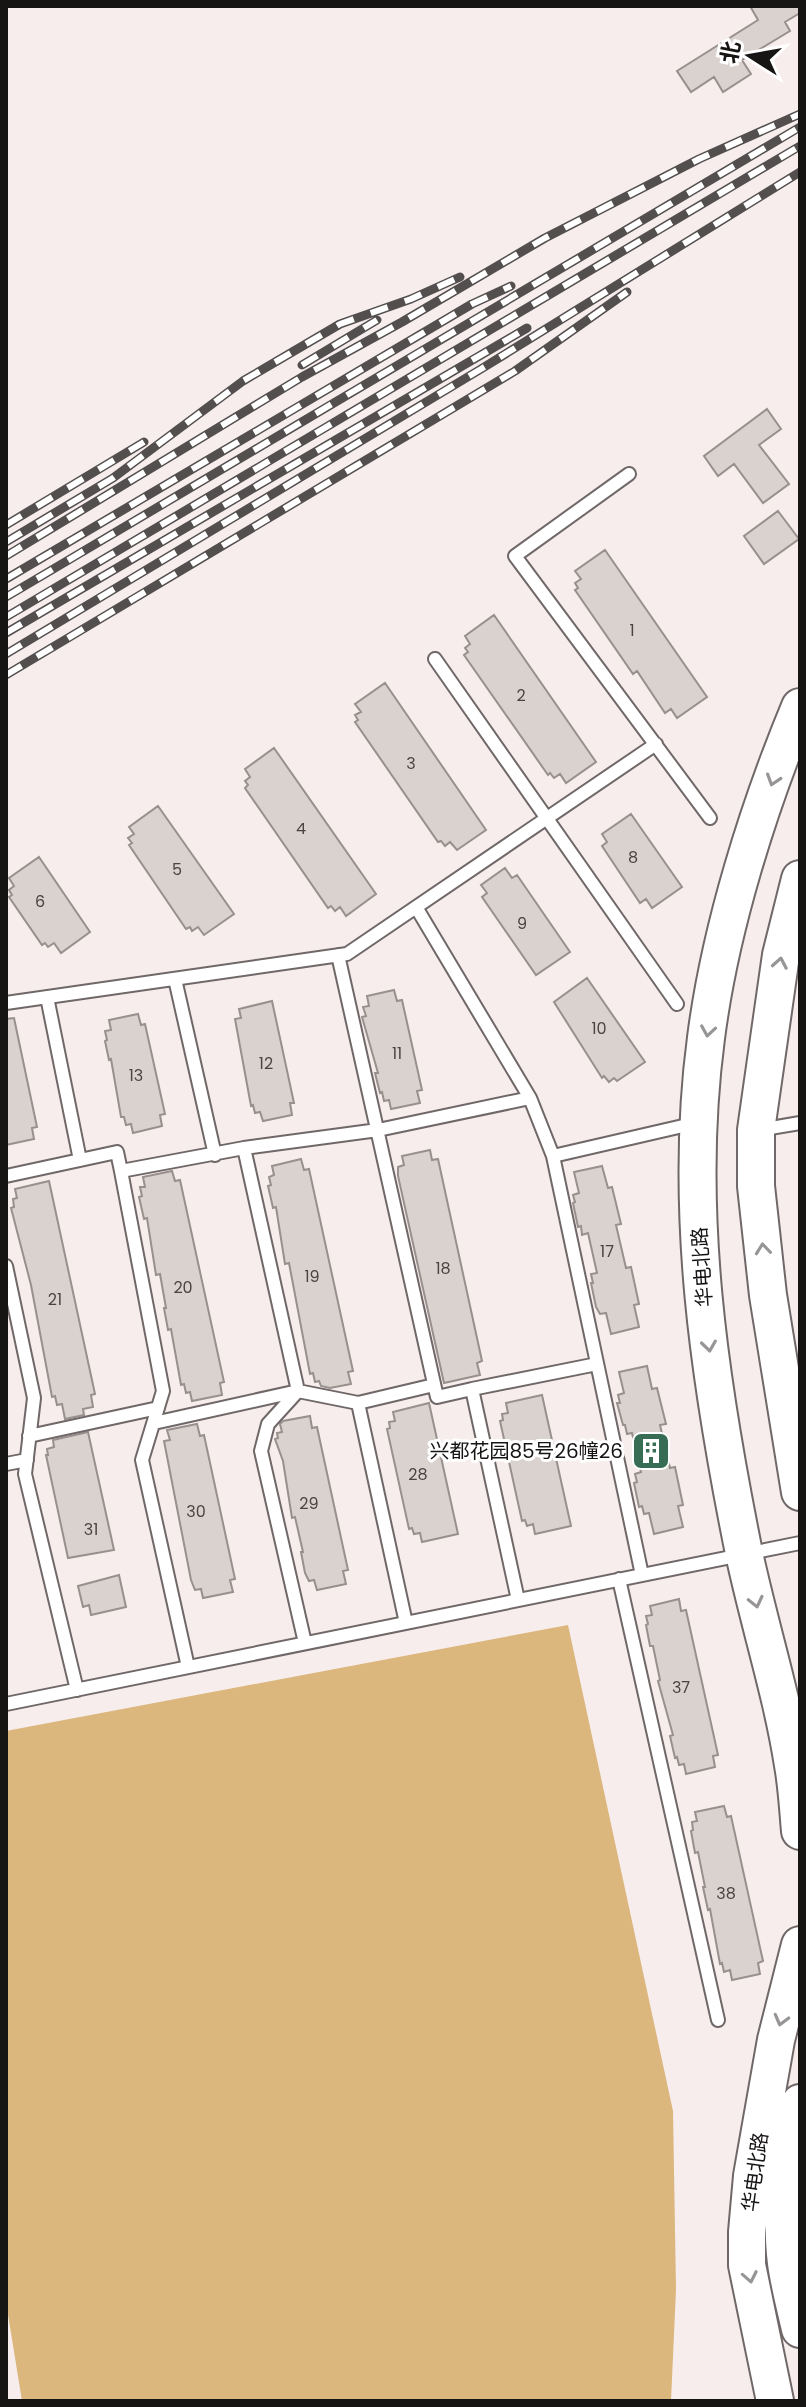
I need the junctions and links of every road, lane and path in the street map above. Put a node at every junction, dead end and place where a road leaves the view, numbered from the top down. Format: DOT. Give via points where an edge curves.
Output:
graph roads {
  1 [pos="629,474"];
  2 [pos="435,659"];
  3 [pos="800,707"];
  4 [pos="656,744"];
  5 [pos="546,818"];
  6 [pos="710,818"];
  7 [pos="800,879"];
  8 [pos="416,907"];
  9 [pos="338,955"];
  10 [pos="175,979"];
  11 [pos="47,997"];
  12 [pos="6,1003"];
  13 [pos="677,1004"];
  14 [pos="530,1098"];
  15 [pos="699,1122"];
  16 [pos="800,1123"];
  17 [pos="378,1130"];
  18 [pos="756,1130"];
  19 [pos="244,1148"];
  20 [pos="215,1155"];
  21 [pos="553,1156"];
  22 [pos="80,1160"];
  23 [pos="121,1171"];
  24 [pos="6,1176"];
  25 [pos="6,1266"];
  26 [pos="597,1364"];
  27 [pos="434,1385"];
  28 [pos="472,1389"];
  29 [pos="298,1391"];
  30 [pos="358,1403"];
  31 [pos="158,1408"];
  32 [pos="154,1423"];
  33 [pos="29,1436"];
  34 [pos="27,1460"];
  35 [pos="6,1464"];
  36 [pos="800,1492"];
  37 [pos="800,1543"];
  38 [pos="744,1553"];
  39 [pos="642,1575"];
  40 [pos="619,1579"];
  41 [pos="518,1600"];
  42 [pos="406,1623"];
  43 [pos="305,1643"];
  44 [pos="188,1667"];
  45 [pos="77,1690"];
  46 [pos="6,1704"];
  47 [pos="800,1831"];
  48 [pos="800,1945"];
  49 [pos="718,2020"];
  50 [pos="800,2103"];
  51 [pos="800,2329"];
  52 [pos="775,2401"];
  1 -- 4 [label="lane" via="515,556"];
  2 -- 5 [label="lane"];
  3 -- 15 [label="main road, 华电北路, one-way" via="752,843 726,940 706,1037"];
  4 -- 5 [label="lane"];
  4 -- 6 [label="lane"];
  5 -- 8 [label="lane"];
  5 -- 13 [label="lane"];
  18 -- 7 [label="main road, one-way" via="781,955"];
  8 -- 9 [label="lane"];
  8 -- 14 [label="lane"];
  9 -- 10 [label="lane"];
  9 -- 17 [label="lane"];
  10 -- 11 [label="lane"];
  10 -- 20 [label="lane"];
  11 -- 12 [label="lane"];
  11 -- 22 [label="lane"];
  14 -- 17 [label="lane"];
  14 -- 21 [label="lane"];
  15 -- 21 [label="lane"];
  15 -- 38 [label="main road, 华电北路, one-way" via="698,1233 707,1342"];
  16 -- 18 [label="lane"];
  17 -- 19 [label="lane"];
  17 -- 27 [label="lane"];
  36 -- 18 [label="main road, one-way" via="768,1295 756,1186"];
  19 -- 20 [label="lane"];
  19 -- 29 [label="lane"];
  20 -- 23 [label="lane"];
  21 -- 26 [label="lane"];
  22 -- 23 [label="lane" via="117,1152"];
  22 -- 24 [label="lane"];
  23 -- 31 [label="lane" via="163,1391"];
  25 -- 33 [label="lane" via="34,1398"];
  26 -- 28 [label="lane"];
  26 -- 39 [label="lane"];
  27 -- 28 [label="lane" via="437,1397"];
  27 -- 30 [label="lane"];
  28 -- 41 [label="lane"];
  29 -- 30 [label="lane"];
  29 -- 32 [label="lane"];
  29 -- 43 [label="lane" via="268,1424 261,1451"];
  30 -- 42 [label="lane"];
  31 -- 32 [label="lane"];
  31 -- 33 [label="lane"];
  32 -- 44 [label="lane" via="142,1460"];
  33 -- 34 [label="lane"];
  34 -- 35 [label="lane"];
  34 -- 45 [label="lane" via="25,1474"];
  37 -- 38 [label="lane"];
  38 -- 39 [label="lane"];
  38 -- 47 [label="main road, 华电北路, one-way" via="793,1764"];
  39 -- 40 [label="lane"];
  40 -- 41 [label="lane"];
  40 -- 49 [label="lane"];
  41 -- 42 [label="lane"];
  42 -- 43 [label="lane"];
  43 -- 44 [label="lane"];
  44 -- 45 [label="lane"];
  45 -- 46 [label="lane"];
  48 -- 52 [label="main road, 华电北路, one-way" via="776,2040 747,2232 747,2265"];
  50 -- 51 [label="main road, 华电北路" via="784,2222 786,2264"];
}
